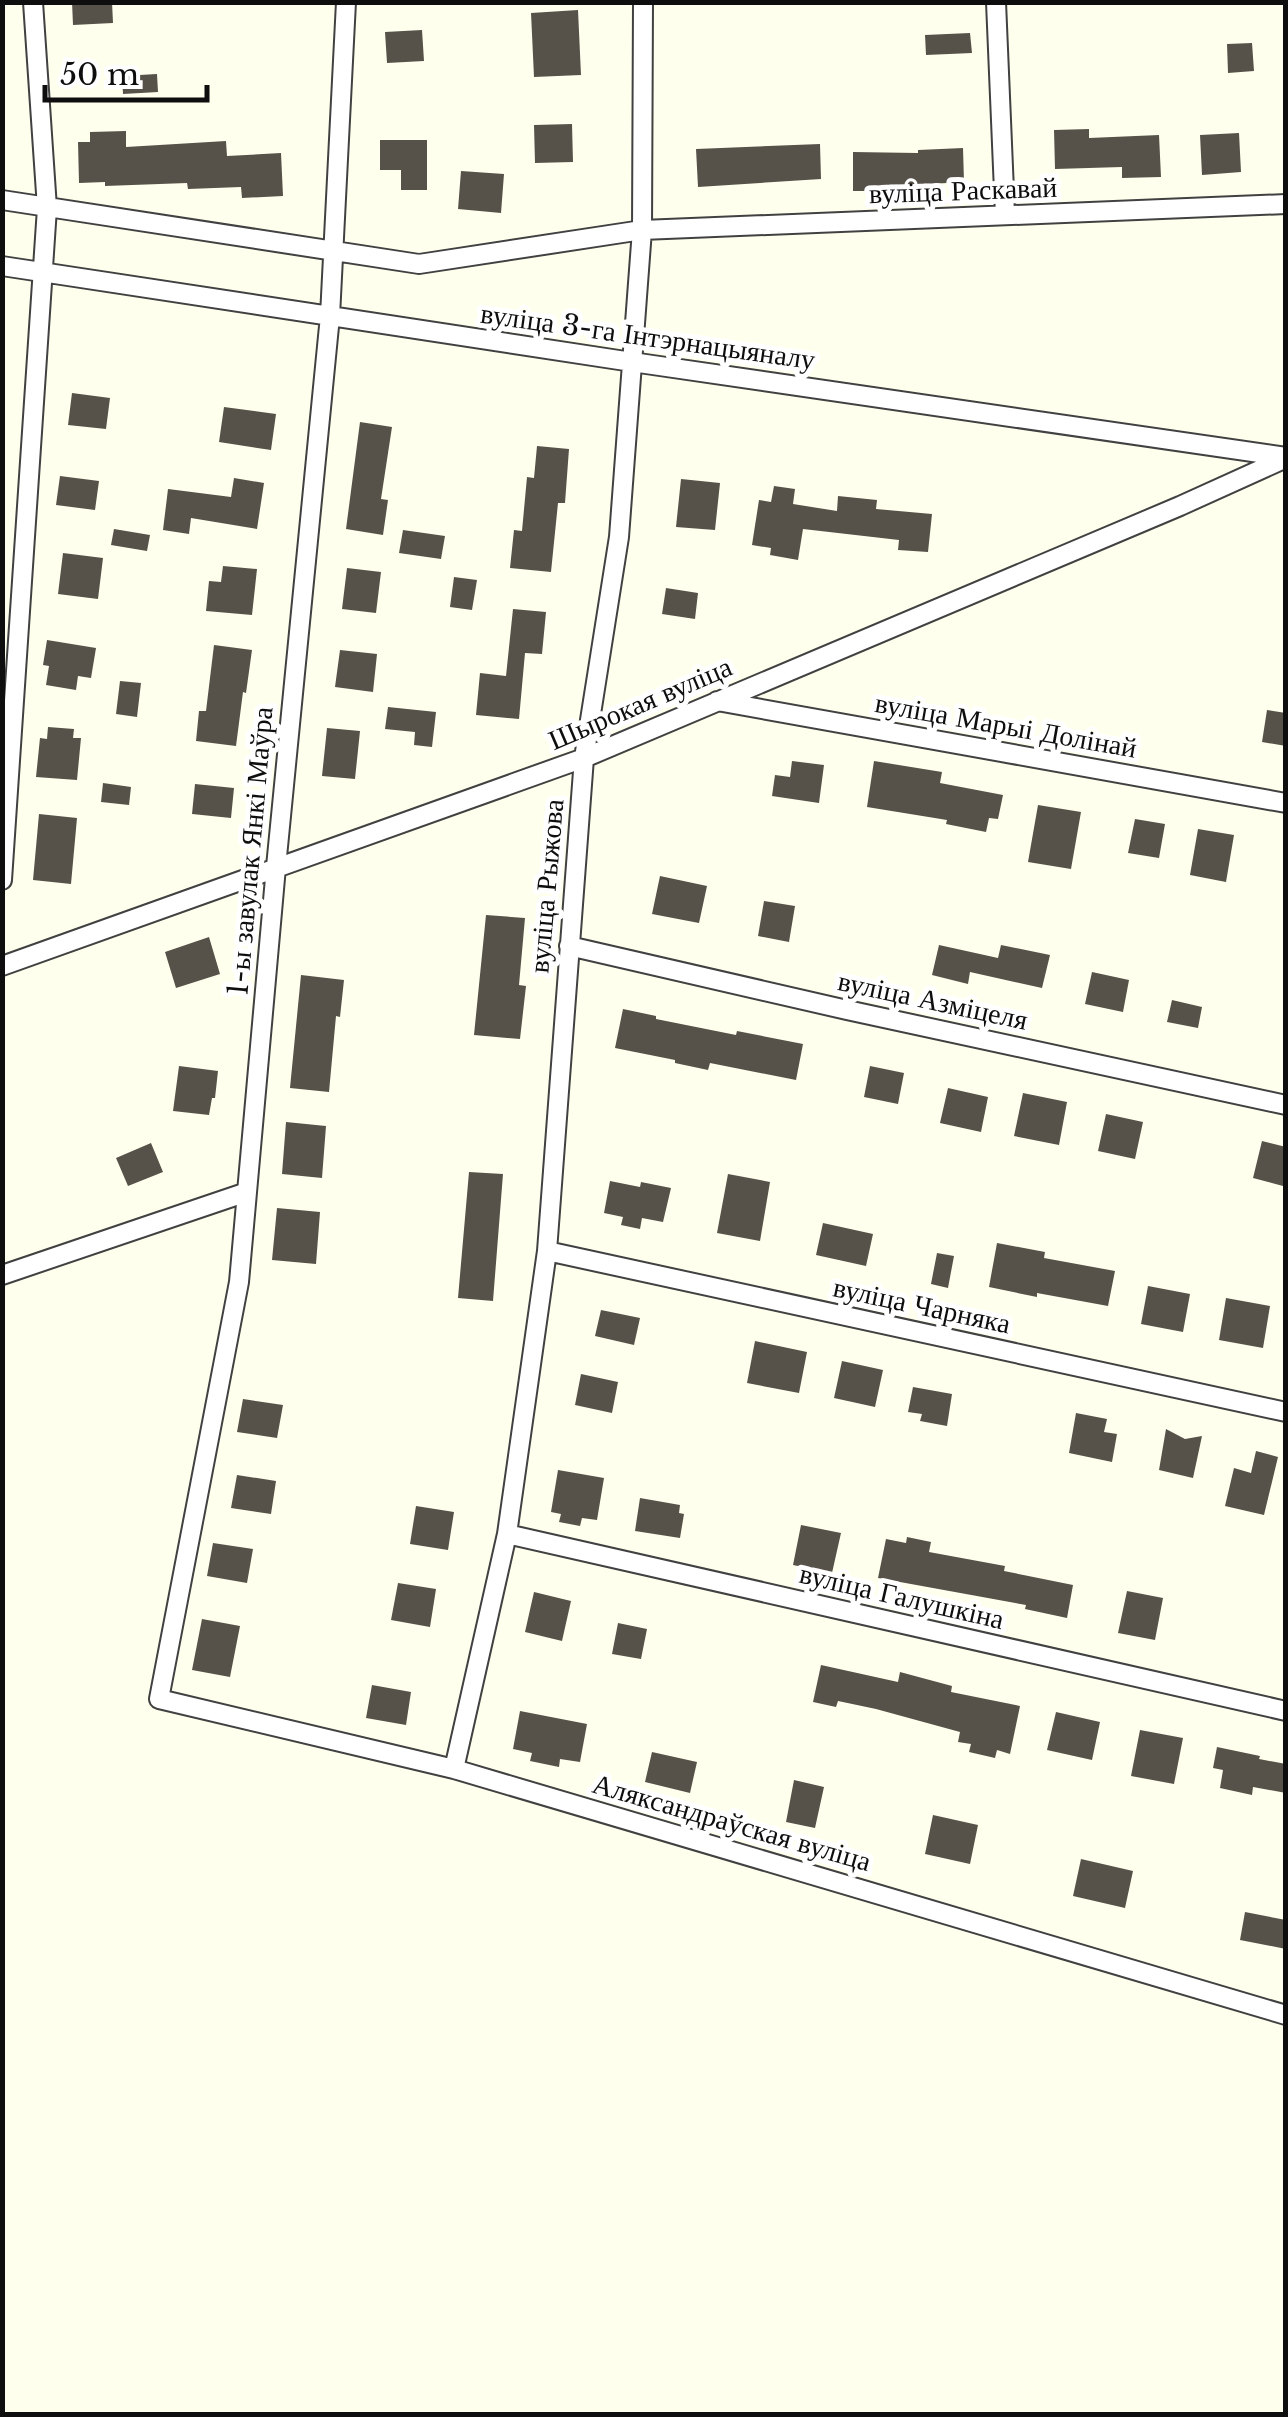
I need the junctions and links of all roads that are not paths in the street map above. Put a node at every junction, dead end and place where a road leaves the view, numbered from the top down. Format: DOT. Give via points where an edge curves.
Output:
graph roads {
  1 [pos="34,2"];
  2 [pos="346,2"];
  3 [pos="643,2"];
  4 [pos="996,2"];
  5 [pos="2,200"];
  6 [pos="1286,204"];
  7 [pos="47,208"];
  8 [pos="1005,216"];
  9 [pos="642,230"];
  10 [pos="334,251"];
  11 [pos="2,266"];
  12 [pos="44,272"];
  13 [pos="330,316"];
  14 [pos="632,362"];
  15 [pos="1286,457"];
  16 [pos="716,701"];
  17 [pos="584,758"];
  18 [pos="1286,802"];
  19 [pos="276,866"];
  20 [pos="2,880"];
  21 [pos="568,946"];
  22 [pos="2,966"];
  23 [pos="1286,1105"];
  24 [pos="247,1192"];
  25 [pos="547,1252"];
  26 [pos="2,1275"];
  27 [pos="1286,1412"];
  28 [pos="507,1534"];
  29 [pos="159,1698"];
  30 [pos="1286,1711"];
  31 [pos="454,1768"];
  32 [pos="1286,2015"];
  1 -- 7 [label="street"];
  2 -- 10 [label="street, 1-ы завулак Янкі Маўра"];
  3 -- 9 [label="street, вуліца Рыжова"];
  4 -- 8 [label="street"];
  5 -- 7 [label="street, вуліца Раскавай"];
  6 -- 8 [label="street, вуліца Раскавай"];
  7 -- 10 [label="street, вуліца Раскавай"];
  7 -- 12 [label="street"];
  8 -- 9 [label="street, вуліца Раскавай"];
  9 -- 10 [label="street, вуліца Раскавай" via="419,264"];
  9 -- 14 [label="street, вуліца Рыжова"];
  10 -- 13 [label="street, 1-ы завулак Янкі Маўра"];
  11 -- 12 [label="street, вуліца 3-га Інтэрнацыяналу"];
  12 -- 13 [label="street, вуліца 3-га Інтэрнацыяналу"];
  12 -- 20 [label="street"];
  13 -- 14 [label="street, вуліца 3-га Інтэрнацыяналу"];
  13 -- 19 [label="street, 1-ы завулак Янкі Маўра"];
  14 -- 15 [label="street, вуліца 3-га Інтэрнацыяналу"];
  14 -- 17 [label="street, вуліца Рыжова" via="619,537"];
  15 -- 16 [label="street, Шырокая вуліца"];
  16 -- 17 [label="street, Шырокая вуліца"];
  16 -- 18 [label="street, вуліца Марыі Долінай"];
  17 -- 19 [label="street, Шырокая вуліца"];
  17 -- 21 [label="street, вуліца Рыжова"];
  19 -- 22 [label="street, Шырокая вуліца"];
  19 -- 24 [label="street, 1-ы завулак Янкі Маўра"];
  21 -- 23 [label="street, вуліца Азміцеля"];
  21 -- 25 [label="street, вуліца Рыжова"];
  24 -- 26 [label="street"];
  24 -- 29 [label="street, 1-ы завулак Янкі Маўра" via="238,1282"];
  25 -- 27 [label="street, вуліца Чарняка"];
  25 -- 28 [label="street, вуліца Рыжова"];
  28 -- 30 [label="street, вуліца Галушкіна"];
  28 -- 31 [label="street, вуліца Рыжова"];
  29 -- 31 [label="street, Аляксандраўская вуліца"];
  31 -- 32 [label="street, Аляксандраўская вуліца"];
}
